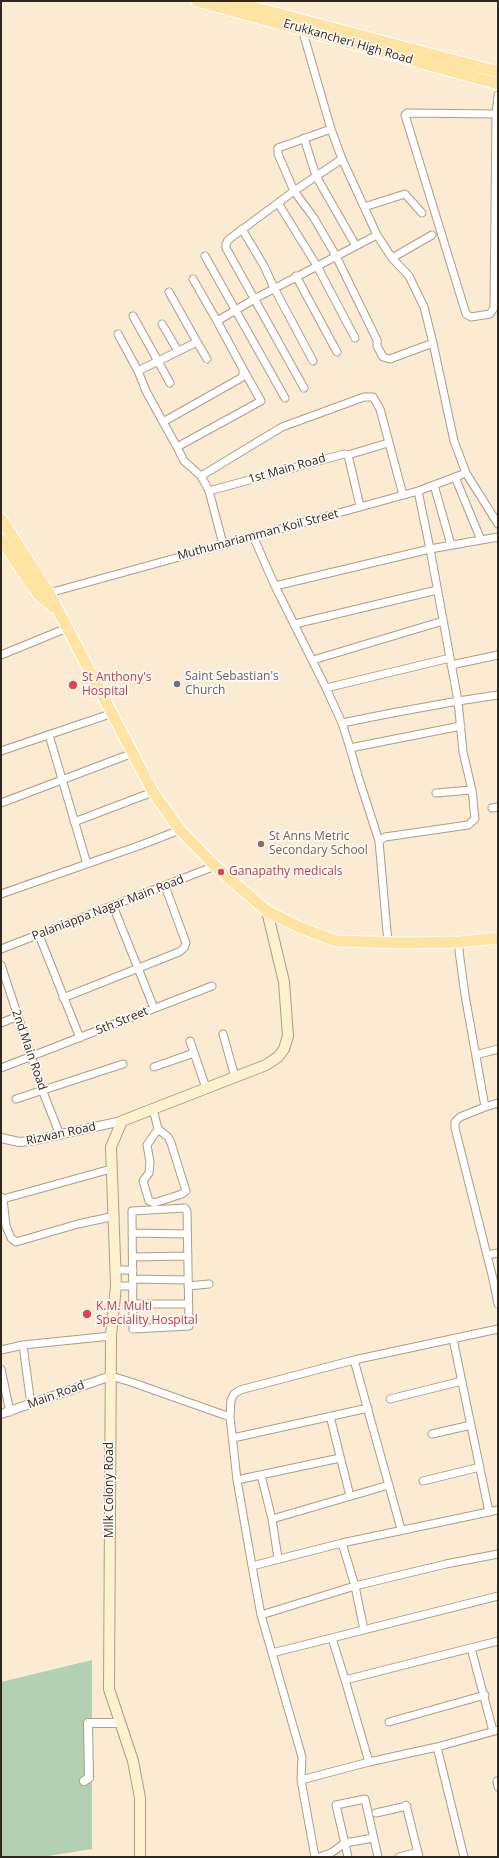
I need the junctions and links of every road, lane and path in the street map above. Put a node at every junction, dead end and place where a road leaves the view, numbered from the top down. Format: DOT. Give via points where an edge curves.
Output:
graph roads {
  1 [pos="197,1"];
  2 [pos="225,3"];
  3 [pos="302,29"];
  4 [pos="468,70"];
  5 [pos="498,72"];
  6 [pos="498,84"];
  7 [pos="498,95"];
  8 [pos="496,114"];
  9 [pos="331,129"];
  10 [pos="304,138"];
  11 [pos="342,159"];
  12 [pos="316,176"];
  13 [pos="294,191"];
  14 [pos="278,203"];
  15 [pos="364,207"];
  16 [pos="422,213"];
  17 [pos="242,229"];
  18 [pos="377,235"];
  19 [pos="432,236"];
  20 [pos="356,246"];
  21 [pos="205,256"];
  22 [pos="336,256"];
  23 [pos="392,258"];
  24 [pos="317,266"];
  25 [pos="296,276"];
  26 [pos="193,279"];
  27 [pos="274,288"];
  28 [pos="169,292"];
  29 [pos="255,298"];
  30 [pos="236,310"];
  31 [pos="133,316"];
  32 [pos="218,321"];
  33 [pos="162,324"];
  34 [pos="118,334"];
  35 [pos="356,338"];
  36 [pos="197,342"];
  37 [pos="433,342"];
  38 [pos="178,351"];
  39 [pos="337,352"];
  40 [pos="207,359"];
  41 [pos="159,361"];
  42 [pos="313,361"];
  43 [pos="243,369"];
  44 [pos="138,371"];
  45 [pos="170,383"];
  46 [pos="304,388"];
  47 [pos="285,398"];
  48 [pos="163,422"];
  49 [pos="388,444"];
  50 [pos="177,447"];
  51 [pos="348,455"];
  52 [pos="466,473"];
  53 [pos="201,476"];
  54 [pos="455,477"];
  55 [pos="434,485"];
  56 [pos="209,491"];
  57 [pos="418,491"];
  58 [pos="403,495"];
  59 [pos="360,506"];
  60 [pos="1,519"];
  61 [pos="498,524"];
  62 [pos="253,536"];
  63 [pos="498,536"];
  64 [pos="1,540"];
  65 [pos="481,540"];
  66 [pos="223,544"];
  67 [pos="452,545"];
  68 [pos="430,549"];
  69 [pos="275,586"];
  70 [pos="437,590"];
  71 [pos="49,593"];
  72 [pos="58,612"];
  73 [pos="443,621"];
  74 [pos="295,624"];
  75 [pos="67,628"];
  76 [pos="1,655"];
  77 [pos="498,655"];
  78 [pos="450,658"];
  79 [pos="313,660"];
  80 [pos="451,666"];
  81 [pos="326,688"];
  82 [pos="498,695"];
  83 [pos="458,701"];
  84 [pos="113,713"];
  85 [pos="342,723"];
  86 [pos="461,726"];
  87 [pos="49,736"];
  88 [pos="350,748"];
  89 [pos="1,751"];
  90 [pos="133,753"];
  91 [pos="61,780"];
  92 [pos="472,790"];
  93 [pos="153,792"];
  94 [pos="436,792"];
  95 [pos="1,803"];
  96 [pos="74,822"];
  97 [pos="180,830"];
  98 [pos="379,841"];
  99 [pos="87,864"];
  100 [pos="215,866"];
  101 [pos="165,886"];
  102 [pos="1,894"];
  103 [pos="113,906"];
  104 [pos="267,911"];
  105 [pos="39,935"];
  106 [pos="498,938"];
  107 [pos="460,942"];
  108 [pos="388,943"];
  109 [pos="1,949"];
  110 [pos="1,965"];
  111 [pos="138,969"];
  112 [pos="3,982"];
  113 [pos="212,986"];
  114 [pos="63,998"];
  115 [pos="154,1008"];
  116 [pos="18,1016"];
  117 [pos="1,1022"];
  118 [pos="223,1034"];
  119 [pos="80,1038"];
  120 [pos="190,1041"];
  121 [pos="498,1049"];
  122 [pos="194,1053"];
  123 [pos="476,1055"];
  124 [pos="32,1056"];
  125 [pos="123,1064"];
  126 [pos="154,1067"];
  127 [pos="1,1068"];
  128 [pos="235,1077"];
  129 [pos="206,1088"];
  130 [pos="43,1092"];
  131 [pos="16,1099"];
  132 [pos="498,1104"];
  133 [pos="485,1106"];
  134 [pos="153,1109"];
  135 [pos="122,1121"];
  136 [pos="158,1130"];
  137 [pos="60,1135"];
  138 [pos="1,1138"];
  139 [pos="111,1170"];
  140 [pos="2,1198"];
  141 [pos="115,1216"];
  142 [pos="4,1227"];
  143 [pos="132,1233"];
  144 [pos="187,1234"];
  145 [pos="498,1253"];
  146 [pos="487,1255"];
  147 [pos="188,1256"];
  148 [pos="133,1257"];
  149 [pos="115,1270"];
  150 [pos="133,1270"];
  151 [pos="133,1283"];
  152 [pos="188,1283"];
  153 [pos="209,1284"];
  154 [pos="116,1286"];
  155 [pos="498,1303"];
  156 [pos="133,1304"];
  157 [pos="188,1304"];
  158 [pos="498,1330"];
  159 [pos="111,1336"];
  160 [pos="453,1339"];
  161 [pos="23,1345"];
  162 [pos="1,1350"];
  163 [pos="354,1360"];
  164 [pos="1,1369"];
  165 [pos="111,1376"];
  166 [pos="462,1381"];
  167 [pos="4,1394"];
  168 [pos="390,1399"];
  169 [pos="31,1404"];
  170 [pos="368,1408"];
  171 [pos="10,1412"];
  172 [pos="1,1414"];
  173 [pos="330,1416"];
  174 [pos="230,1417"];
  175 [pos="471,1425"];
  176 [pos="432,1434"];
  177 [pos="232,1438"];
  178 [pos="340,1458"];
  179 [pos="480,1467"];
  180 [pos="261,1475"];
  181 [pos="237,1480"];
  182 [pos="423,1481"];
  183 [pos="389,1485"];
  184 [pos="350,1496"];
  185 [pos="498,1510"];
  186 [pos="489,1512"];
  187 [pos="272,1518"];
  188 [pos="402,1529"];
  189 [pos="342,1543"];
  190 [pos="498,1554"];
  191 [pos="278,1558"];
  192 [pos="252,1566"];
  193 [pos="355,1586"];
  194 [pos="498,1596"];
  195 [pos="261,1615"];
  196 [pos="364,1630"];
  197 [pos="332,1638"];
  198 [pos="498,1641"];
  199 [pos="471,1648"];
  200 [pos="272,1653"];
  201 [pos="345,1680"];
  202 [pos="485,1695"];
  203 [pos="389,1722"];
  204 [pos="120,1723"];
  205 [pos="496,1730"];
  206 [pos="437,1747"];
  207 [pos="369,1762"];
  208 [pos="301,1780"];
  209 [pos="84,1781"];
  210 [pos="376,1813"];
  211 [pos="373,1838"];
  212 [pos="345,1843"];
  213 [pos="331,1855"];
  214 [pos="419,1855"];
  215 [pos="140,1857"];
  216 [pos="315,1857"];
  217 [pos="319,1857"];
  218 [pos="348,1857"];
  219 [pos="378,1857"];
  220 [pos="398,1857"];
  221 [pos="464,1857"];
  1 -- 2 [label="main road, Erukkancheri High Road"];
  2 -- 3 [label="main road, Erukkancheri High Road"];
  2 -- 4 [label="main road"];
  3 -- 4 [label="main road, Erukkancheri High Road"];
  3 -- 9 [label="street"];
  4 -- 5 [label="main road"];
  4 -- 6 [label="main road, Erukkancheri High Road"];
  7 -- 8 [label="street"];
  8 -- 8 [label="street" via="494,308 490,314 471,317 466,314 405,116 407,113"];
  9 -- 10 [label="street"];
  9 -- 11 [label="street"];
  10 -- 12 [label="street"];
  10 -- 13 [label="street" via="277,150"];
  11 -- 12 [label="street"];
  11 -- 15 [label="street"];
  12 -- 13 [label="street"];
  12 -- 20 [label="street"];
  13 -- 14 [label="street"];
  13 -- 22 [label="street" via="314,218"];
  14 -- 17 [label="street"];
  14 -- 24 [label="street"];
  15 -- 16 [label="street" via="405,194"];
  15 -- 18 [label="street"];
  17 -- 27 [label="street"];
  17 -- 29 [label="street" via="228,240 226,248"];
  18 -- 20 [label="street"];
  18 -- 23 [label="street"];
  19 -- 23 [label="street"];
  20 -- 22 [label="street"];
  21 -- 30 [label="street"];
  22 -- 24 [label="street"];
  22 -- 37 [label="street" via="378,340 377,346 383,357 390,359"];
  23 -- 37 [label="street" via="409,276 424,307"];
  24 -- 25 [label="street"];
  24 -- 35 [label="street"];
  25 -- 27 [label="street"];
  25 -- 39 [label="street"];
  26 -- 32 [label="street"];
  27 -- 29 [label="street"];
  27 -- 42 [label="street"];
  28 -- 36 [label="street"];
  29 -- 30 [label="street"];
  29 -- 46 [label="street"];
  30 -- 32 [label="street"];
  30 -- 47 [label="street"];
  31 -- 41 [label="street"];
  32 -- 43 [label="street"];
  33 -- 38 [label="street"];
  34 -- 44 [label="street"];
  36 -- 38 [label="street"];
  36 -- 40 [label="street"];
  37 -- 52 [label="street" via="454,441"];
  38 -- 41 [label="street"];
  41 -- 44 [label="street"];
  41 -- 45 [label="street"];
  43 -- 48 [label="street" via="241,378"];
  43 -- 50 [label="street" via="261,401"];
  44 -- 48 [label="street"];
  48 -- 50 [label="street"];
  49 -- 51 [label="street, 1st Main Road"];
  49 -- 53 [label="street" via="377,403 373,397 364,397 282,427"];
  49 -- 58 [label="street"];
  50 -- 53 [label="street" via="184,461"];
  51 -- 56 [label="street, 1st Main Road"];
  51 -- 59 [label="street"];
  52 -- 54 [label="street, Muthumariamman Koil Street"];
  52 -- 61 [label="street"];
  53 -- 56 [label="street"];
  54 -- 55 [label="street, Muthumariamman Koil Street"];
  54 -- 65 [label="street"];
  55 -- 57 [label="street, Muthumariamman Koil Street"];
  55 -- 67 [label="street"];
  56 -- 66 [label="street"];
  57 -- 58 [label="street, Muthumariamman Koil Street"];
  57 -- 68 [label="street"];
  58 -- 59 [label="street, Muthumariamman Koil Street"];
  59 -- 62 [label="street, Muthumariamman Koil Street"];
  60 -- 71 [label="main road"];
  62 -- 66 [label="street, Muthumariamman Koil Street"];
  62 -- 69 [label="street"];
  63 -- 65 [label="street"];
  64 -- 72 [label="main road" via="38,594"];
  65 -- 67 [label="street"];
  66 -- 71 [label="street, Muthumariamman Koil Street"];
  67 -- 68 [label="street"];
  68 -- 69 [label="street"];
  68 -- 70 [label="street"];
  69 -- 74 [label="street"];
  70 -- 73 [label="street"];
  70 -- 74 [label="street"];
  71 -- 72 [label="main road"];
  72 -- 75 [label="main road"];
  73 -- 78 [label="street"];
  73 -- 79 [label="street"];
  74 -- 79 [label="street"];
  75 -- 76 [label="street"];
  75 -- 84 [label="main road"];
  77 -- 80 [label="street"];
  78 -- 80 [label="street"];
  78 -- 81 [label="street"];
  79 -- 81 [label="street"];
  80 -- 83 [label="street"];
  81 -- 85 [label="street"];
  82 -- 83 [label="street"];
  83 -- 85 [label="street"];
  83 -- 86 [label="street"];
  84 -- 87 [label="street"];
  84 -- 90 [label="main road"];
  85 -- 88 [label="street"];
  86 -- 88 [label="street"];
  86 -- 92 [label="street" via="463,752"];
  87 -- 89 [label="street"];
  87 -- 91 [label="street"];
  88 -- 98 [label="street"];
  90 -- 91 [label="street"];
  90 -- 93 [label="main road"];
  91 -- 95 [label="street"];
  91 -- 96 [label="street"];
  92 -- 94 [label="street"];
  92 -- 98 [label="street" via="475,816 473,822 468,825 385,837"];
  93 -- 96 [label="street"];
  93 -- 97 [label="main road"];
  96 -- 99 [label="street"];
  97 -- 99 [label="street"];
  97 -- 100 [label="main road"];
  98 -- 108 [label="street"];
  99 -- 102 [label="street"];
  100 -- 101 [label="street, Palaniappa Nagar Main Road"];
  100 -- 104 [label="main road"];
  101 -- 103 [label="street, Palaniappa Nagar Main Road"];
  101 -- 111 [label="street" via="186,943 179,952"];
  103 -- 105 [label="street, Palaniappa Nagar Main Road"];
  103 -- 111 [label="street"];
  104 -- 108 [label="main road" via="336,941"];
  104 -- 128 [label="main road" via="284,982 287,1043 281,1054 272,1061"];
  105 -- 109 [label="street, Palaniappa Nagar Main Road"];
  105 -- 114 [label="street"];
  106 -- 107 [label="main road"];
  107 -- 108 [label="main road"];
  107 -- 123 [label="street" via="464,987"];
  110 -- 112 [label="street, 2nd Main Road"];
  111 -- 114 [label="street"];
  111 -- 115 [label="street"];
  112 -- 116 [label="street, 2nd Main Road"];
  113 -- 115 [label="street, 5th Street"];
  114 -- 119 [label="street"];
  115 -- 119 [label="street, 5th Street"];
  116 -- 117 [label="street"];
  116 -- 124 [label="street, 2nd Main Road"];
  118 -- 128 [label="street"];
  119 -- 124 [label="street, 5th Street"];
  120 -- 122 [label="street"];
  121 -- 123 [label="street"];
  122 -- 126 [label="street"];
  122 -- 129 [label="street"];
  123 -- 133 [label="street"];
  124 -- 127 [label="street, 5th Street"];
  124 -- 130 [label="street, 2nd Main Road"];
  125 -- 130 [label="street"];
  128 -- 129 [label="main road"];
  129 -- 134 [label="main road"];
  130 -- 131 [label="street"];
  130 -- 137 [label="street, 2nd Main Road"];
  132 -- 133 [label="street"];
  133 -- 146 [label="street" via="460,1117 455,1128"];
  134 -- 135 [label="main road"];
  134 -- 136 [label="street"];
  135 -- 137 [label="street, Rizwan Road"];
  135 -- 139 [label="main road, Milk Colony Road" via="111,1147"];
  136 -- 136 [label="street" via="168,1137 171,1143 186,1191 154,1203 149,1201 143,1181 149,1173 147,1145"];
  137 -- 138 [label="street, Rizwan Road" via="19,1142"];
  139 -- 140 [label="street"];
  139 -- 141 [label="main road, Milk Colony Road"];
  140 -- 142 [label="street"];
  141 -- 142 [label="street" via="16,1242"];
  141 -- 149 [label="main road, Milk Colony Road"];
  143 -- 144 [label="street"];
  143 -- 144 [label="street" via="132,1211 185,1208"];
  143 -- 148 [label="street"];
  144 -- 147 [label="street"];
  145 -- 146 [label="street"];
  146 -- 155 [label="street"];
  147 -- 148 [label="street"];
  147 -- 152 [label="street"];
  148 -- 150 [label="street"];
  149 -- 150 [label="street"];
  149 -- 154 [label="main road, Milk Colony Road"];
  150 -- 151 [label="street"];
  151 -- 152 [label="street"];
  151 -- 154 [label="street"];
  151 -- 156 [label="street"];
  152 -- 153 [label="street"];
  152 -- 157 [label="street"];
  154 -- 159 [label="main road, Milk Colony Road"];
  156 -- 157 [label="street"];
  156 -- 157 [label="street" via="133,1328 189,1326"];
  158 -- 160 [label="street"];
  159 -- 161 [label="street"];
  159 -- 165 [label="main road, Milk Colony Road"];
  160 -- 163 [label="street"];
  160 -- 166 [label="street"];
  161 -- 162 [label="street"];
  161 -- 169 [label="street"];
  163 -- 170 [label="street"];
  163 -- 174 [label="street" via="240,1390 231,1400"];
  164 -- 167 [label="street"];
  165 -- 169 [label="street, Main Road"];
  165 -- 174 [label="street"];
  165 -- 204 [label="main road, Milk Colony Road" via="108,1689"];
  166 -- 168 [label="street"];
  166 -- 175 [label="street"];
  167 -- 171 [label="street"];
  169 -- 171 [label="street, Main Road"];
  170 -- 173 [label="street"];
  170 -- 183 [label="street"];
  171 -- 172 [label="street, Main Road"];
  173 -- 177 [label="street"];
  173 -- 178 [label="street"];
  174 -- 177 [label="street"];
  175 -- 176 [label="street"];
  175 -- 179 [label="street"];
  177 -- 181 [label="street"];
  178 -- 180 [label="street"];
  178 -- 184 [label="street"];
  179 -- 182 [label="street"];
  179 -- 186 [label="street"];
  180 -- 181 [label="street"];
  180 -- 187 [label="street"];
  181 -- 192 [label="street"];
  183 -- 184 [label="street"];
  183 -- 188 [label="street"];
  184 -- 187 [label="street"];
  185 -- 186 [label="street"];
  186 -- 188 [label="street"];
  187 -- 191 [label="street"];
  188 -- 189 [label="street"];
  189 -- 191 [label="street"];
  189 -- 193 [label="street"];
  190 -- 193 [label="street"];
  191 -- 192 [label="street"];
  192 -- 195 [label="street"];
  193 -- 195 [label="street"];
  193 -- 196 [label="street"];
  194 -- 196 [label="street"];
  195 -- 200 [label="street"];
  196 -- 197 [label="street"];
  197 -- 200 [label="street"];
  197 -- 201 [label="street"];
  198 -- 199 [label="street"];
  199 -- 201 [label="street"];
  199 -- 202 [label="street"];
  200 -- 208 [label="street" via="302,1756"];
  201 -- 207 [label="street"];
  202 -- 203 [label="street"];
  202 -- 205 [label="street"];
  204 -- 209 [label="street" via="88,1723 89,1778"];
  204 -- 215 [label="main road, Milk Colony Road" via="133,1760 140,1798"];
  205 -- 206 [label="street"];
  206 -- 207 [label="street"];
  206 -- 221 [label="street"];
  207 -- 208 [label="street"];
  208 -- 216 [label="street"];
  210 -- 214 [label="street" via="406,1806"];
  211 -- 212 [label="street"];
  211 -- 212 [label="street" via="365,1799 336,1805"];
  211 -- 219 [label="street"];
  212 -- 213 [label="street"];
  212 -- 218 [label="street"];
  213 -- 217 [label="street"];
  214 -- 220 [label="street"];
}
